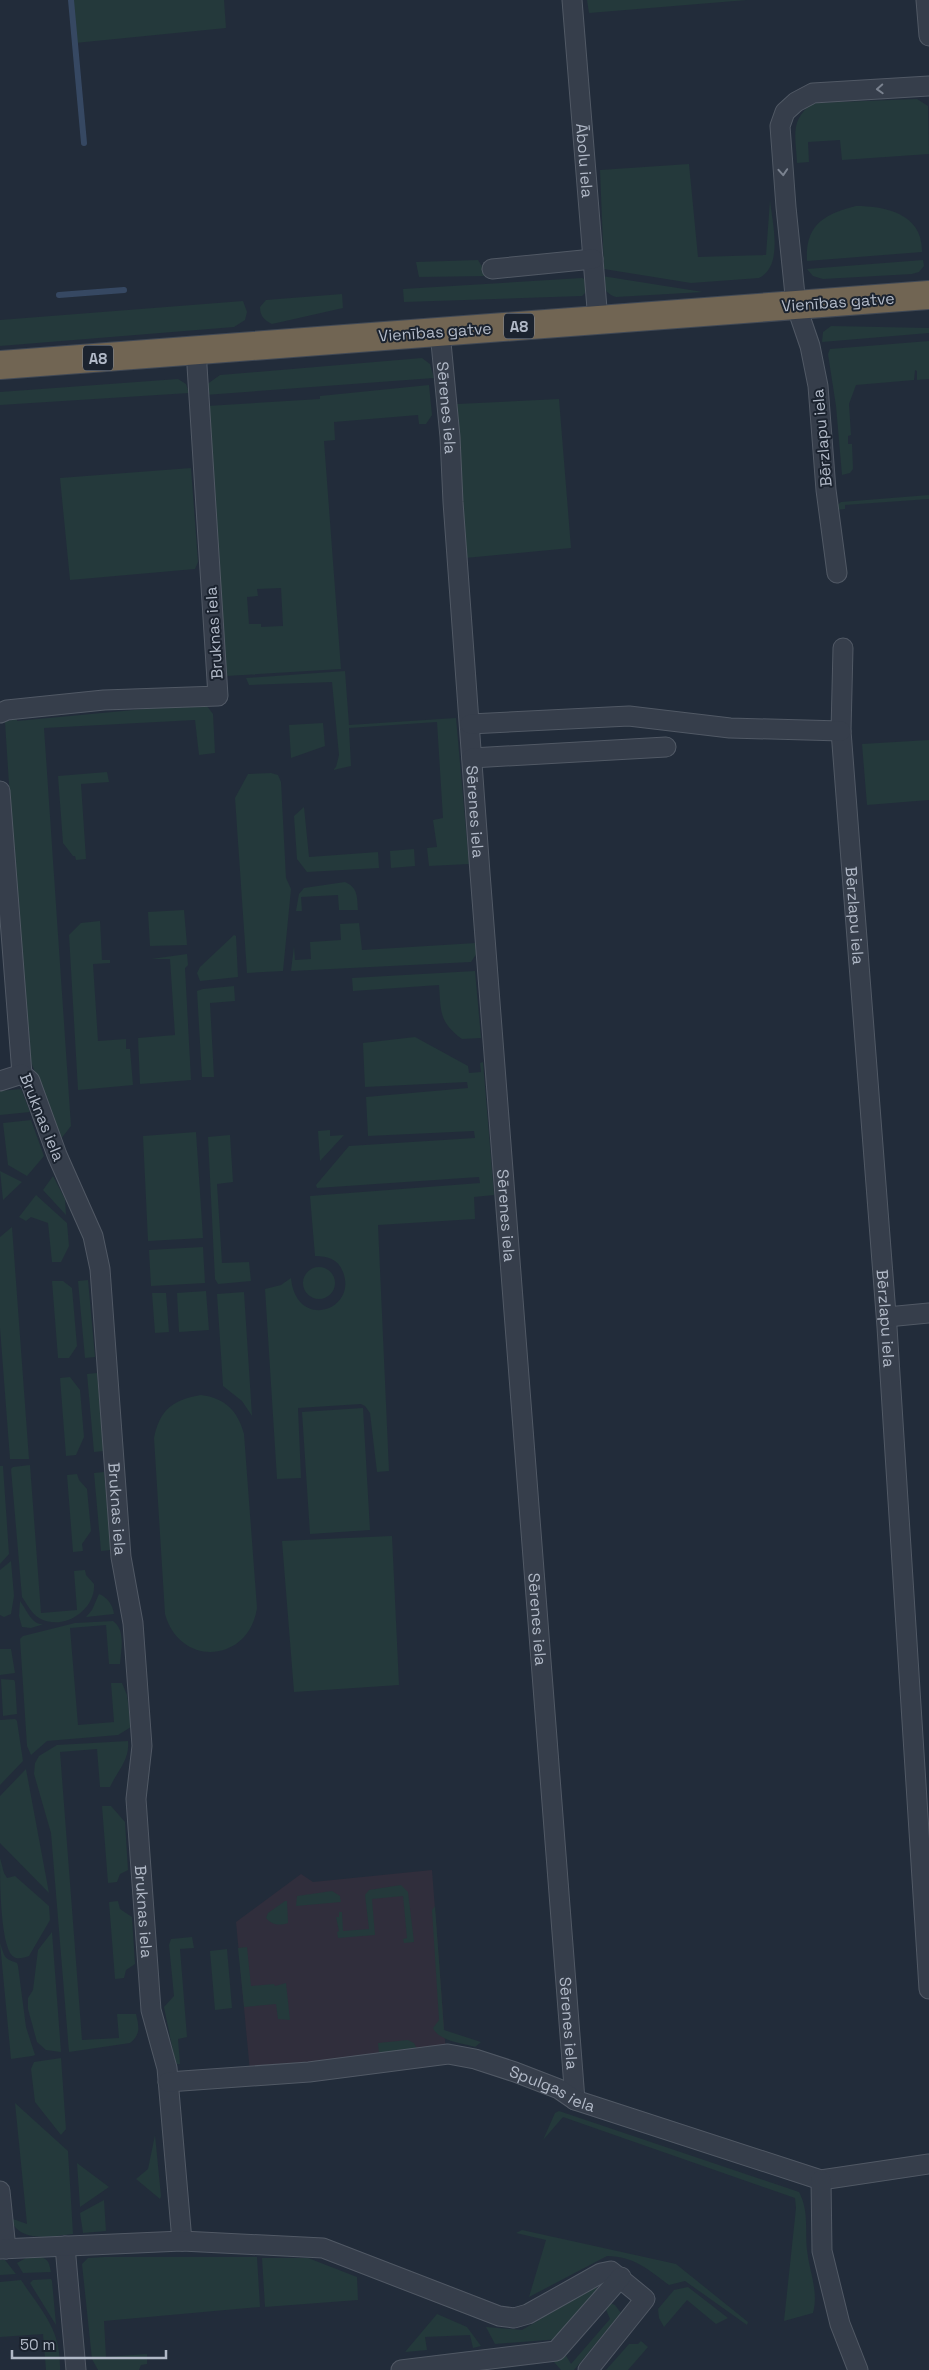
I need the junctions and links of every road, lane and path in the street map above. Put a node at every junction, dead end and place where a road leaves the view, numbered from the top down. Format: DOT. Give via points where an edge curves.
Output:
graph roads {
  1 [pos="572,0"];
  2 [pos="926,0"];
  3 [pos="929,36"];
  4 [pos="929,86"];
  5 [pos="593,259"];
  6 [pos="492,269"];
  7 [pos="929,296"];
  8 [pos="796,305"];
  9 [pos="598,321"];
  10 [pos="440,332"];
  11 [pos="196,350"];
  12 [pos="0,366"];
  13 [pos="837,573"];
  14 [pos="843,648"];
  15 [pos="0,713"];
  16 [pos="470,724"];
  17 [pos="841,731"];
  18 [pos="666,747"];
  19 [pos="472,758"];
  20 [pos="0,791"];
  21 [pos="22,1074"];
  22 [pos="0,1081"];
  23 [pos="929,1313"];
  24 [pos="887,1317"];
  25 [pos="929,1989"];
  26 [pos="168,2082"];
  27 [pos="575,2100"];
  28 [pos="929,2164"];
  29 [pos="821,2180"];
  30 [pos="0,2191"];
  31 [pos="182,2240"];
  32 [pos="65,2246"];
  33 [pos="3,2249"];
  34 [pos="620,2277"];
  35 [pos="512,2363"];
  36 [pos="76,2370"];
  37 [pos="401,2370"];
  38 [pos="588,2370"];
  39 [pos="858,2370"];
  1 -- 5 [label="street, Ābolu iela"];
  2 -- 3 [label="street"];
  4 -- 8 [label="street, Bērzlapu iela, one-way" via="813,93 785,112 780,126"];
  5 -- 6 [label="street"];
  5 -- 9 [label="street, Ābolu iela"];
  7 -- 8 [label="highway, Vienības gatve / A8"];
  8 -- 9 [label="highway, Vienības gatve / A8"];
  8 -- 13 [label="street, Bērzlapu iela" via="810,346 818,386 826,490"];
  9 -- 10 [label="highway, Vienības gatve / A8"];
  10 -- 11 [label="highway, Vienības gatve / A8"];
  10 -- 16 [label="street, Sērenes iela"];
  11 -- 12 [label="highway, Vienības gatve / A8"];
  11 -- 15 [label="street, Bruknas iela" via="218,696 104,700"];
  14 -- 17 [label="street, Bērzlapu iela"];
  16 -- 17 [label="street" via="629,716 730,728"];
  16 -- 19 [label="street, Sērenes iela"];
  17 -- 24 [label="street, Bērzlapu iela"];
  18 -- 19 [label="street"];
  19 -- 27 [label="street, Sērenes iela"];
  20 -- 21 [label="street, Bruknas iela"];
  21 -- 22 [label="street"];
  21 -- 26 [label="street, Bruknas iela" via="30,1081 57,1155 93,1236 100,1270 121,1557 133,1623 142,1746 136,1799 152,2010"];
  23 -- 24 [label="street"];
  24 -- 25 [label="street, Bērzlapu iela"];
  26 -- 27 [label="street, Spulgas iela" via="309,2072 448,2054 515,2072 559,2089"];
  26 -- 31 [label="street, Bruknas iela"];
  27 -- 29 [label="street, Spulgas iela"];
  28 -- 29 [label="street, Spulgas iela"];
  29 -- 39 [label="street" via="822,2250 840,2324"];
  30 -- 33 [label="street"];
  31 -- 32 [label="street"];
  31 -- 34 [label="street" via="323,2248 499,2316 514,2318 528,2314 601,2273 611,2271"];
  32 -- 33 [label="street"];
  32 -- 36 [label="street"];
  34 -- 35 [label="street" via="556,2351"];
  34 -- 38 [label="street" via="645,2300"];
  35 -- 37 [label="street"];
}
